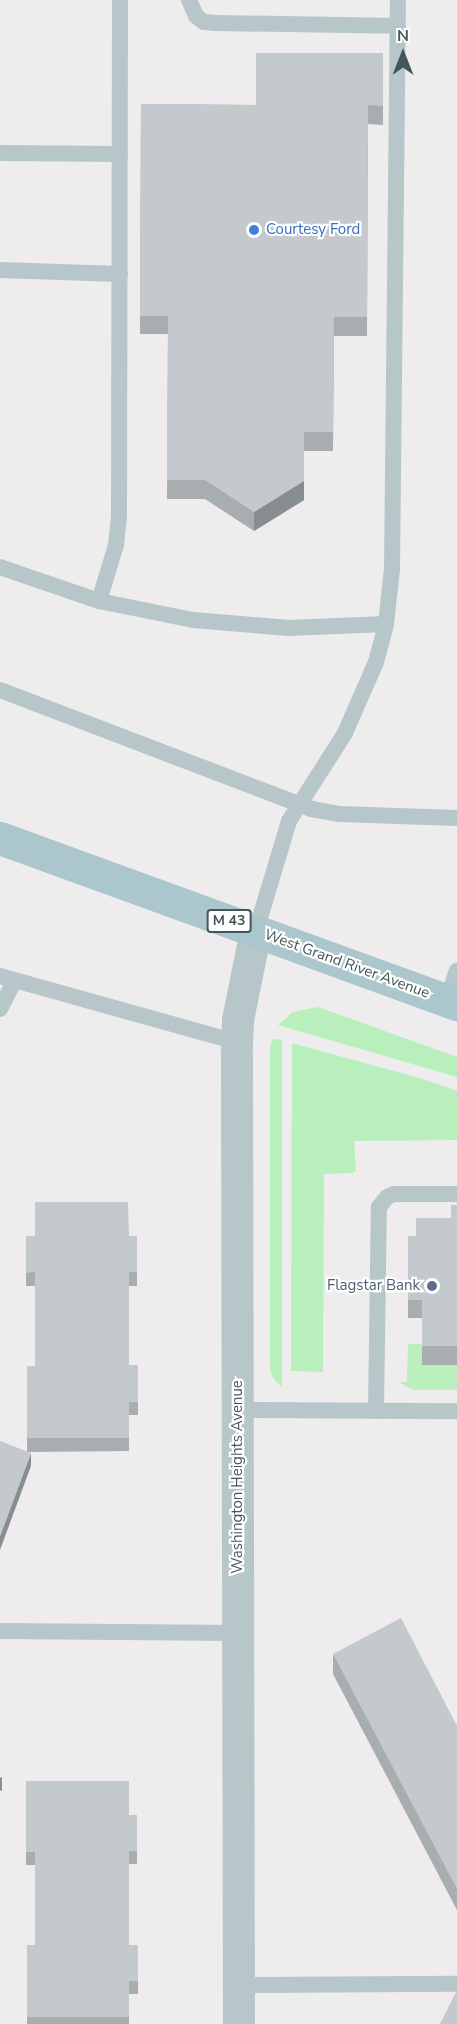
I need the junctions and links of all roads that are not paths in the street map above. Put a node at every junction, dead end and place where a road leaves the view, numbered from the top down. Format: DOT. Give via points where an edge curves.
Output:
graph roads {
  1 [pos="120,0"];
  2 [pos="189,0"];
  3 [pos="398,0"];
  4 [pos="398,26"];
  5 [pos="0,153"];
  6 [pos="120,154"];
  7 [pos="0,270"];
  8 [pos="120,274"];
  9 [pos="0,567"];
  10 [pos="99,601"];
  11 [pos="386,624"];
  12 [pos="0,690"];
  13 [pos="299,804"];
  14 [pos="457,818"];
  15 [pos="0,838"];
  16 [pos="256,931"];
  17 [pos="7,979"];
  18 [pos="454,992"];
  19 [pos="0,1009"];
  20 [pos="237,1042"];
  21 [pos="457,1194"];
  22 [pos="238,1410"];
  23 [pos="457,1410"];
  24 [pos="376,1411"];
  25 [pos="0,1631"];
  26 [pos="238,1633"];
  27 [pos="457,1984"];
  28 [pos="239,1985"];
  29 [pos="239,2024"];
  1 -- 6 [label="lane"];
  2 -- 4 [label="lane" via="196,16 204,22"];
  3 -- 4 [label="lane"];
  4 -- 11 [label="lane" via="392,569"];
  5 -- 6 [label="lane"];
  6 -- 8 [label="lane"];
  7 -- 8 [label="lane"];
  8 -- 10 [label="lane" via="119,515 116,545"];
  9 -- 10 [label="lane"];
  10 -- 11 [label="lane" via="240,625"];
  11 -- 13 [label="lane" via="376,662 345,733"];
  12 -- 13 [label="lane"];
  13 -- 14 [label="lane" via="339,814"];
  13 -- 16 [label="lane" via="282,840"];
  15 -- 16 [label="main road, West Grand River Avenue / M 43"];
  16 -- 18 [label="main road, West Grand River Avenue / M 43"];
  16 -- 20 [label="street, Washington Heights Avenue"];
  17 -- 19 [label="lane"];
  17 -- 20 [label="lane"];
  20 -- 22 [label="street, Washington Heights Avenue"];
  21 -- 24 [label="lane" via="394,1194 379,1207"];
  22 -- 24 [label="lane"];
  22 -- 26 [label="street, Washington Heights Avenue"];
  23 -- 24 [label="lane"];
  25 -- 26 [label="lane"];
  26 -- 28 [label="street, Washington Heights Avenue"];
  27 -- 28 [label="lane"];
  28 -- 29 [label="street, Washington Heights Avenue"];
}
